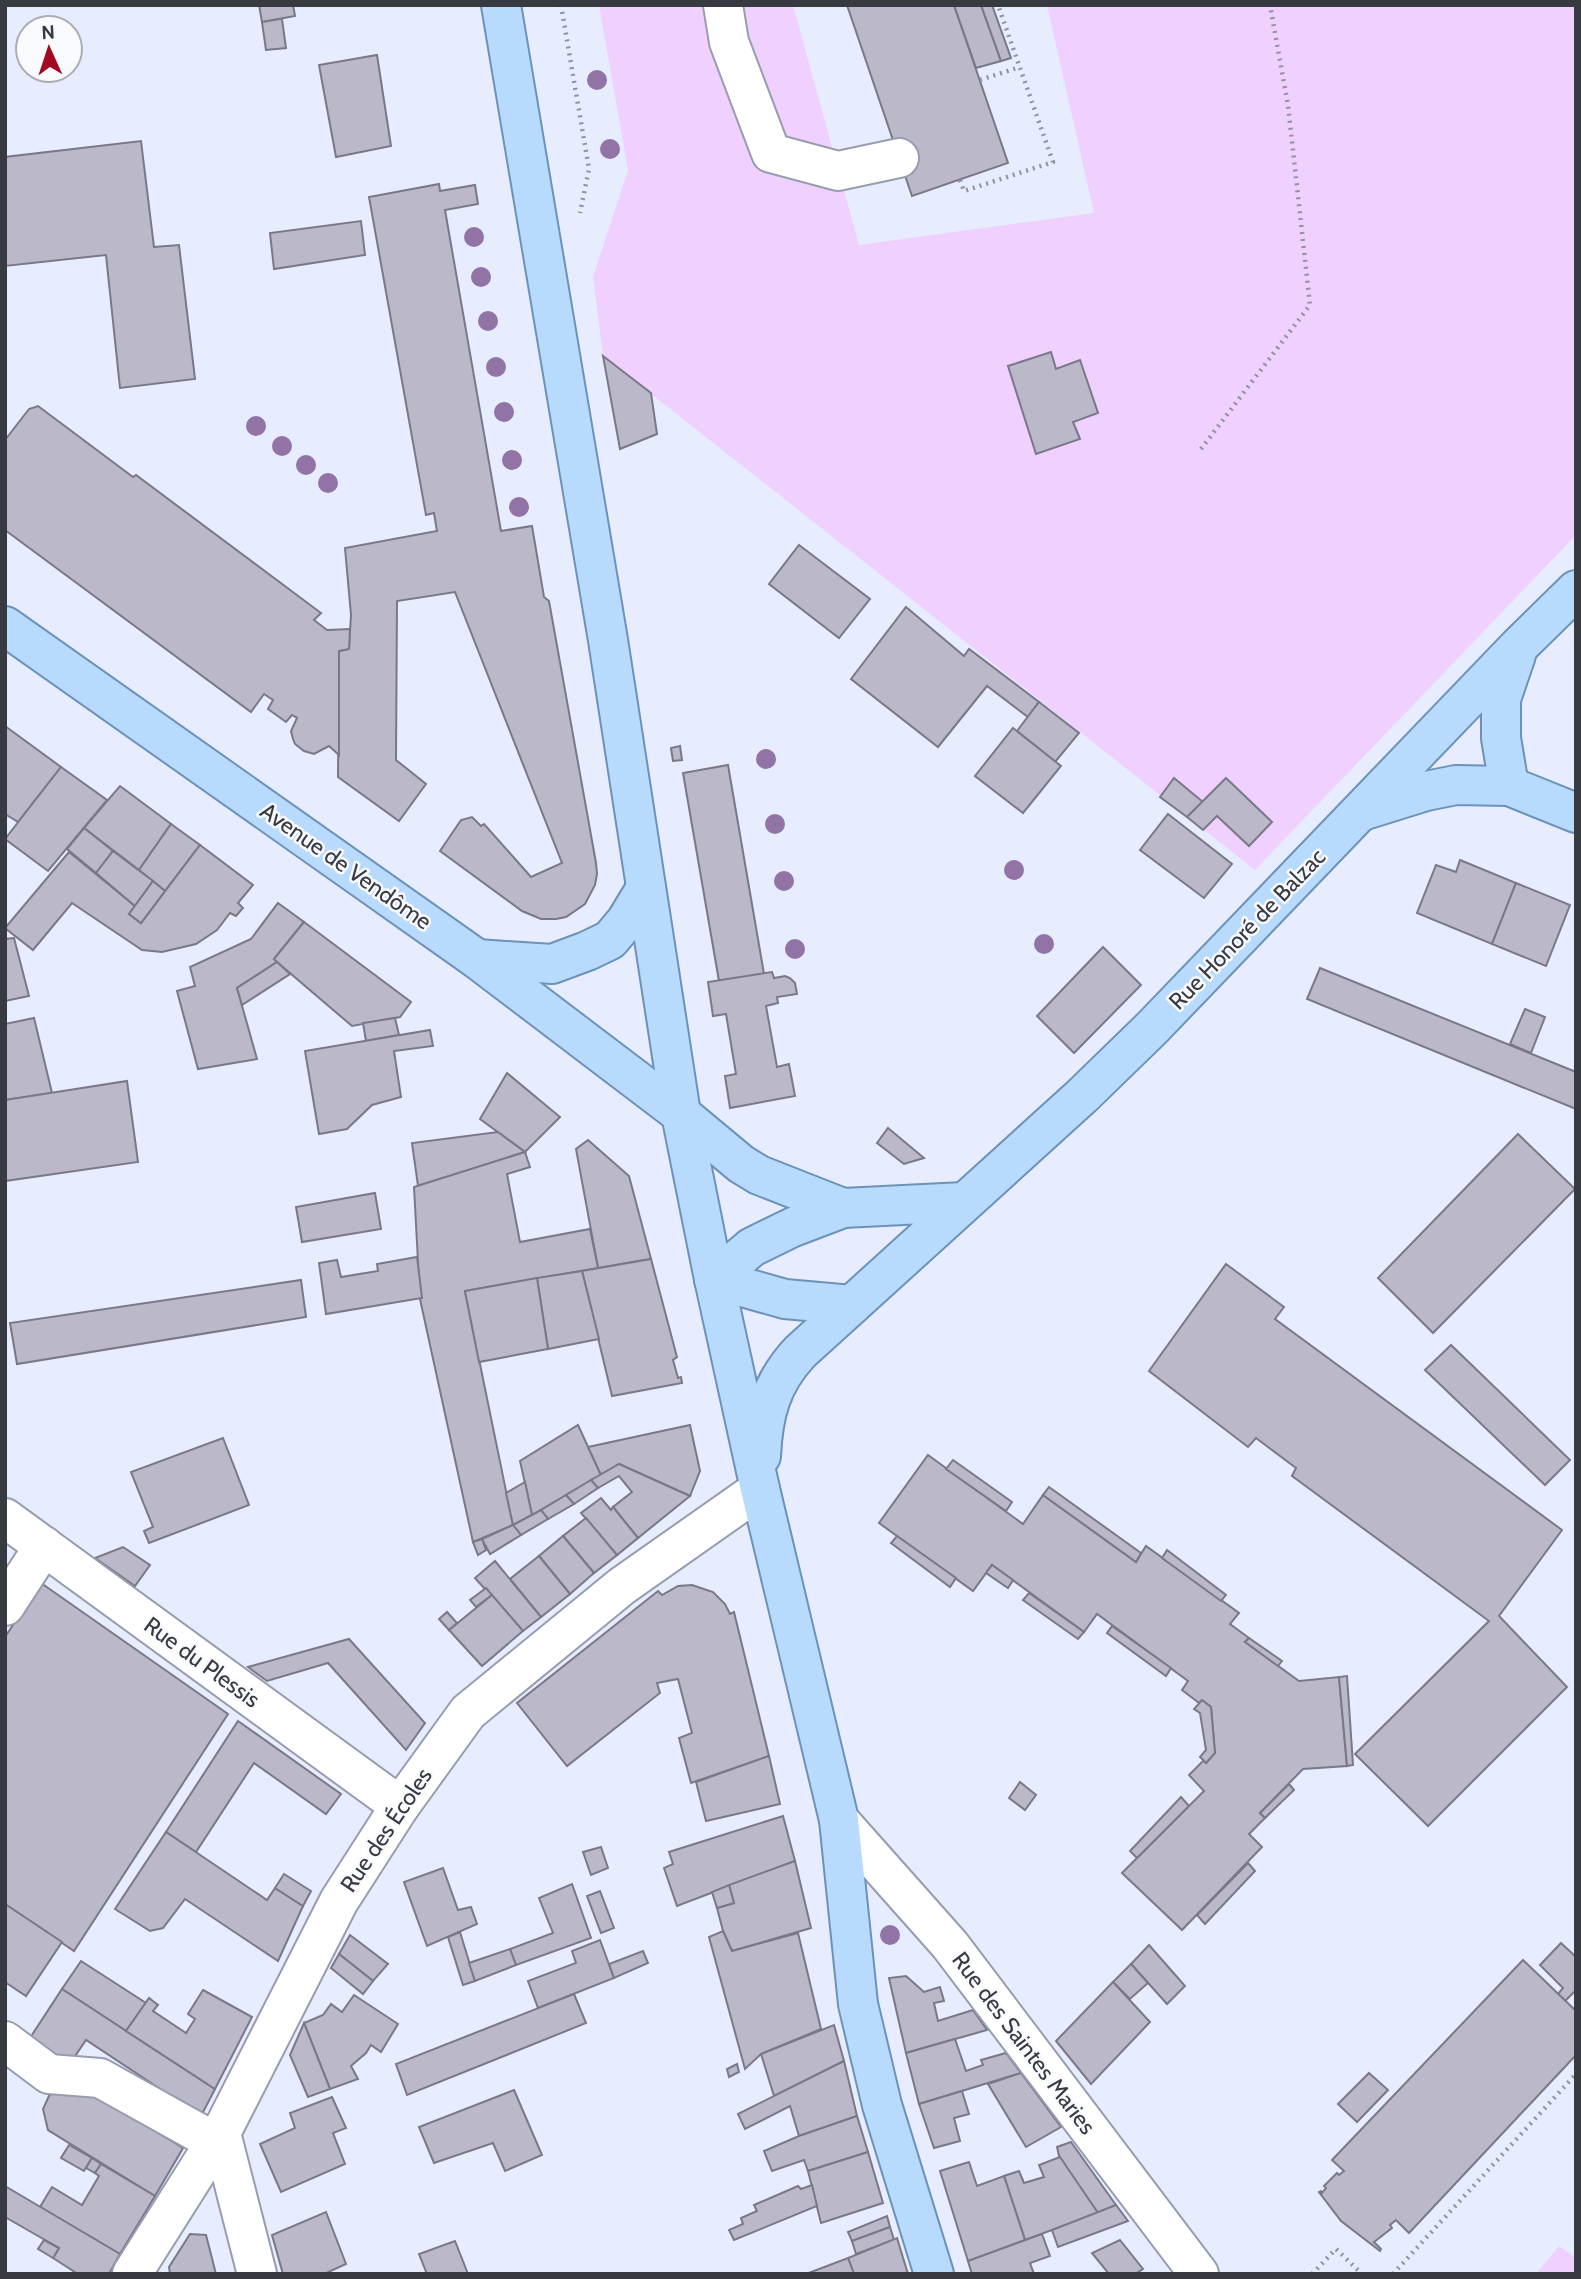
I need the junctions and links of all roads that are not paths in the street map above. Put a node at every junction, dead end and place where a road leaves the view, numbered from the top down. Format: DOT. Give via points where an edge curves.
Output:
graph roads {
  1 [pos="501,5"];
  2 [pos="723,5"];
  3 [pos="900,158"];
  4 [pos="1576,590"];
  5 [pos="5,626"];
  6 [pos="1519,646"];
  7 [pos="1509,786"];
  8 [pos="1359,812"];
  9 [pos="1576,813"];
  10 [pos="646,888"];
  11 [pos="477,959"];
  12 [pos="681,1114"];
  13 [pos="964,1202"];
  14 [pos="843,1208"];
  15 [pos="713,1279"];
  16 [pos="852,1305"];
  17 [pos="760,1489"];
  18 [pos="5,1518"];
  19 [pos="44,1546"];
  20 [pos="5,1606"];
  21 [pos="400,1806"];
  22 [pos="839,1820"];
  23 [pos="5,2041"];
  24 [pos="218,2138"];
  25 [pos="132,2274"];
  26 [pos="257,2274"];
  27 [pos="934,2274"];
  28 [pos="1199,2274"];
  1 -- 10 [label="main road"];
  2 -- 3 [label="street" via="729,42 771,153 838,171"];
  4 -- 6 [label="main road, Rue Honoré de Balzac"];
  5 -- 11 [label="main road, Avenue de Vendôme"];
  6 -- 7 [label="main road, Rue Honoré de Balzac" via="1501,699 1501,738"];
  6 -- 8 [label="main road, Rue Honoré de Balzac"];
  7 -- 8 [label="main road" via="1456,785"];
  7 -- 9 [label="main road"];
  8 -- 13 [label="main road, Rue Honoré de Balzac" via="1152,1028"];
  10 -- 11 [label="main road" via="610,940 587,951 552,964"];
  10 -- 12 [label="main road"];
  11 -- 12 [label="main road, Avenue de Vendôme"];
  12 -- 14 [label="main road" via="741,1164"];
  12 -- 15 [label="main road"];
  13 -- 14 [label="main road"];
  13 -- 16 [label="main road, Rue Honoré de Balzac"];
  14 -- 15 [label="main road" via="752,1247"];
  15 -- 16 [label="main road" via="785,1299"];
  15 -- 17 [label="main road"];
  16 -- 17 [label="main road, Rue Honoré de Balzac" via="784,1370 769,1400 762,1430"];
  17 -- 21 [label="street, Rue des Écoles" via="622,1586 468,1712"];
  17 -- 22 [label="main road"];
  18 -- 19 [label="street, Rue du Plessis"];
  19 -- 20 [label="street"];
  19 -- 21 [label="street, Rue du Plessis"];
  21 -- 24 [label="street, Rue des Écoles" via="340,1901"];
  22 -- 27 [label="main road" via="858,2004 882,2105"];
  22 -- 28 [label="street, Rue des Saintes Maries" via="950,1945"];
  23 -- 24 [label="street" via="49,2074 100,2078"];
  24 -- 25 [label="street, Rue des Écoles"];
  24 -- 26 [label="street"];
}
